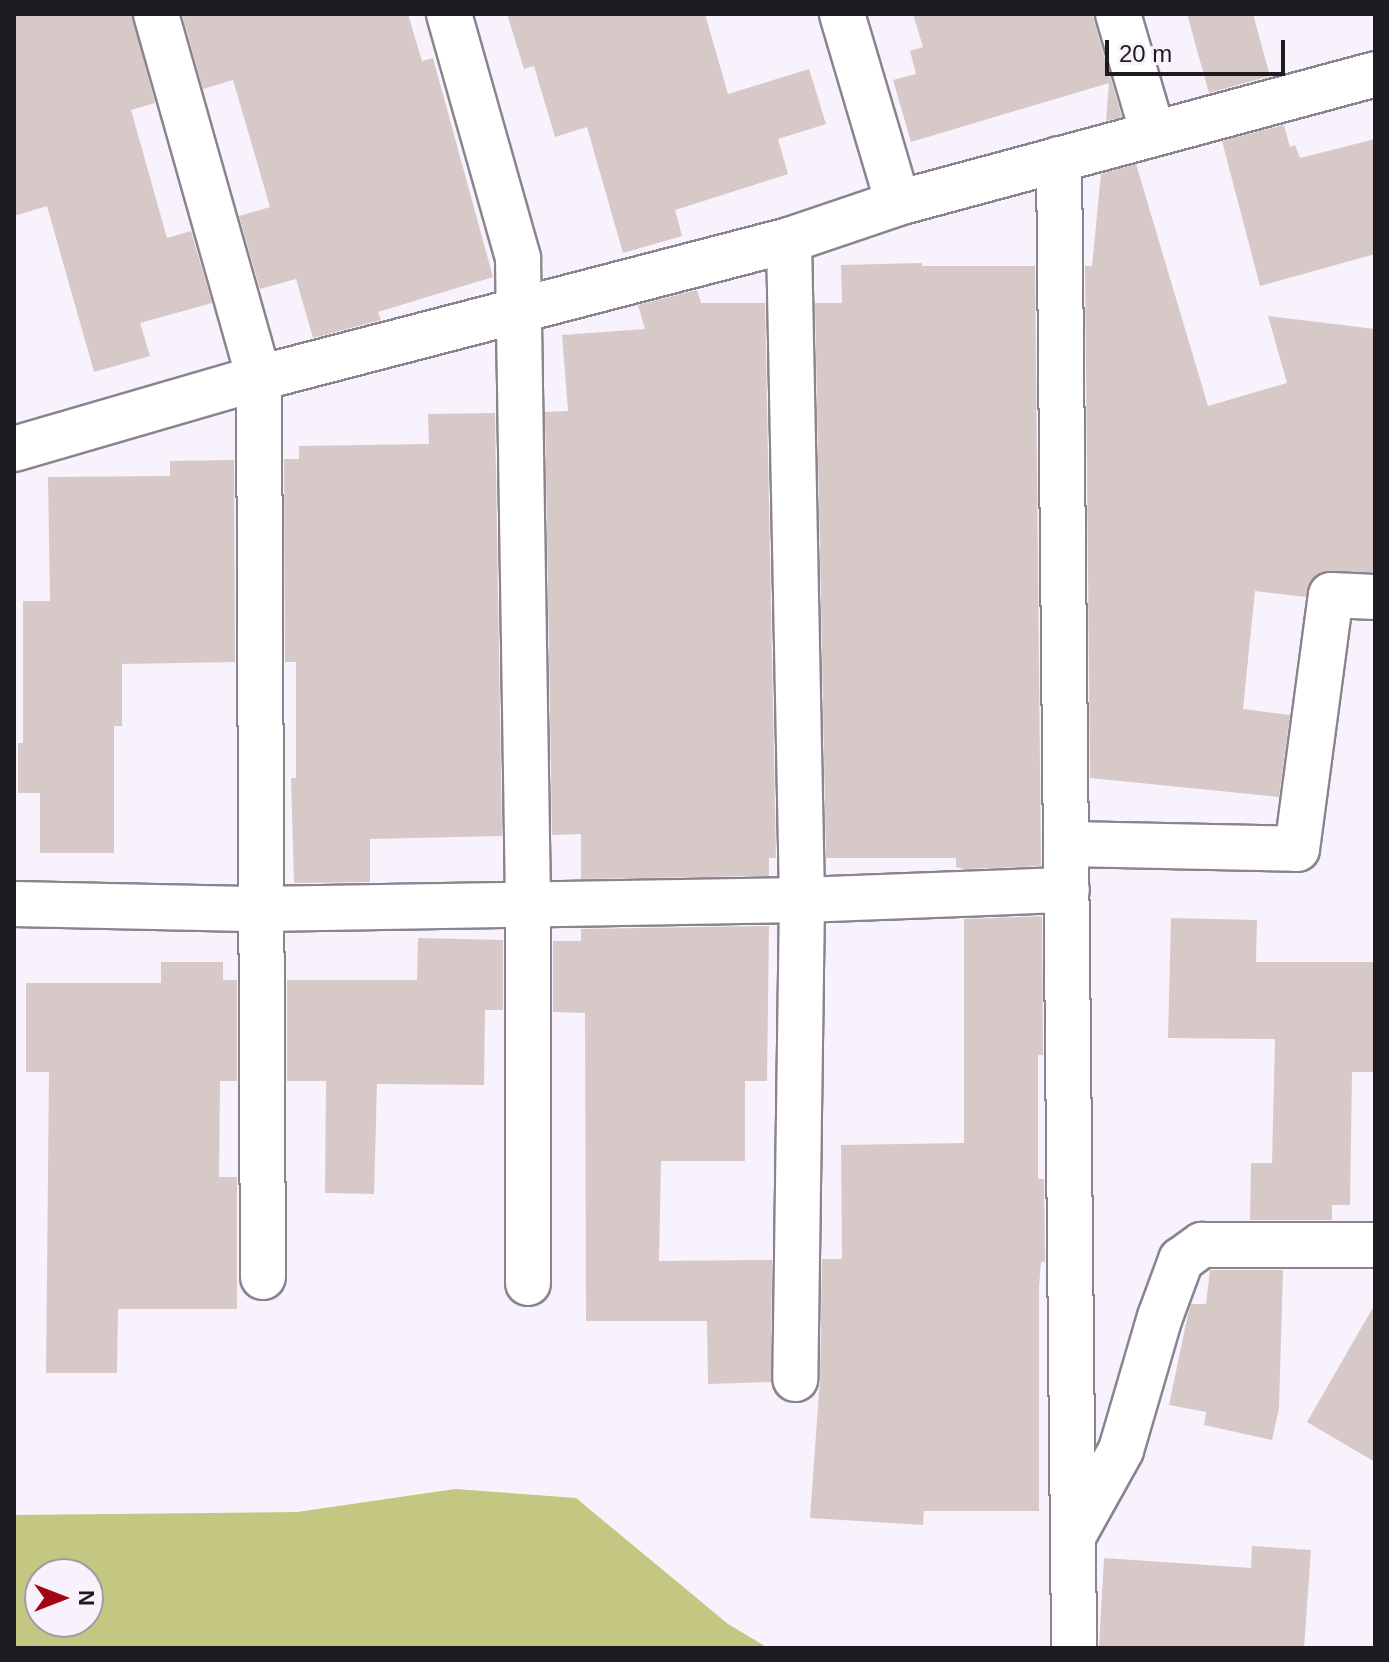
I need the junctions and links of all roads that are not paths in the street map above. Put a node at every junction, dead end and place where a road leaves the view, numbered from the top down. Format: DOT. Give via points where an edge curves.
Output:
graph roads {
  1 [pos="156,14"];
  2 [pos="449,14"];
  3 [pos="842,14"];
  4 [pos="1118,14"];
  5 [pos="1375,74"];
  6 [pos="1153,134"];
  7 [pos="1059,159"];
  8 [pos="898,203"];
  9 [pos="789,240"];
  10 [pos="521,312"];
  11 [pos="259,378"];
  12 [pos="14,449"];
  13 [pos="1375,597"];
  14 [pos="1067,844"];
  15 [pos="1067,890"];
  16 [pos="802,900"];
  17 [pos="14,904"];
  18 [pos="528,904"];
  19 [pos="260,909"];
  20 [pos="1375,1245"];
  21 [pos="263,1277"];
  22 [pos="528,1283"];
  23 [pos="795,1379"];
  24 [pos="1075,1533"];
  25 [pos="1074,1648"];
  1 -- 11 [label="street"];
  2 -- 10 [label="street" via="518,258"];
  3 -- 8 [label="street"];
  4 -- 6 [label="street"];
  5 -- 6 [label="street"];
  6 -- 7 [label="street"];
  7 -- 8 [label="street"];
  7 -- 14 [label="street"];
  8 -- 9 [label="street"];
  9 -- 10 [label="street"];
  9 -- 16 [label="street"];
  10 -- 11 [label="street"];
  10 -- 18 [label="street"];
  11 -- 12 [label="street"];
  11 -- 19 [label="street"];
  13 -- 14 [label="street" via="1331,595 1297,849"];
  14 -- 15 [label="street"];
  15 -- 16 [label="street"];
  15 -- 24 [label="street"];
  16 -- 18 [label="street"];
  16 -- 23 [label="street"];
  17 -- 19 [label="street"];
  18 -- 19 [label="street"];
  18 -- 22 [label="street"];
  19 -- 21 [label="street"];
  20 -- 24 [label="street" via="1202,1245 1181,1260 1121,1450"];
  24 -- 25 [label="street"];
}
